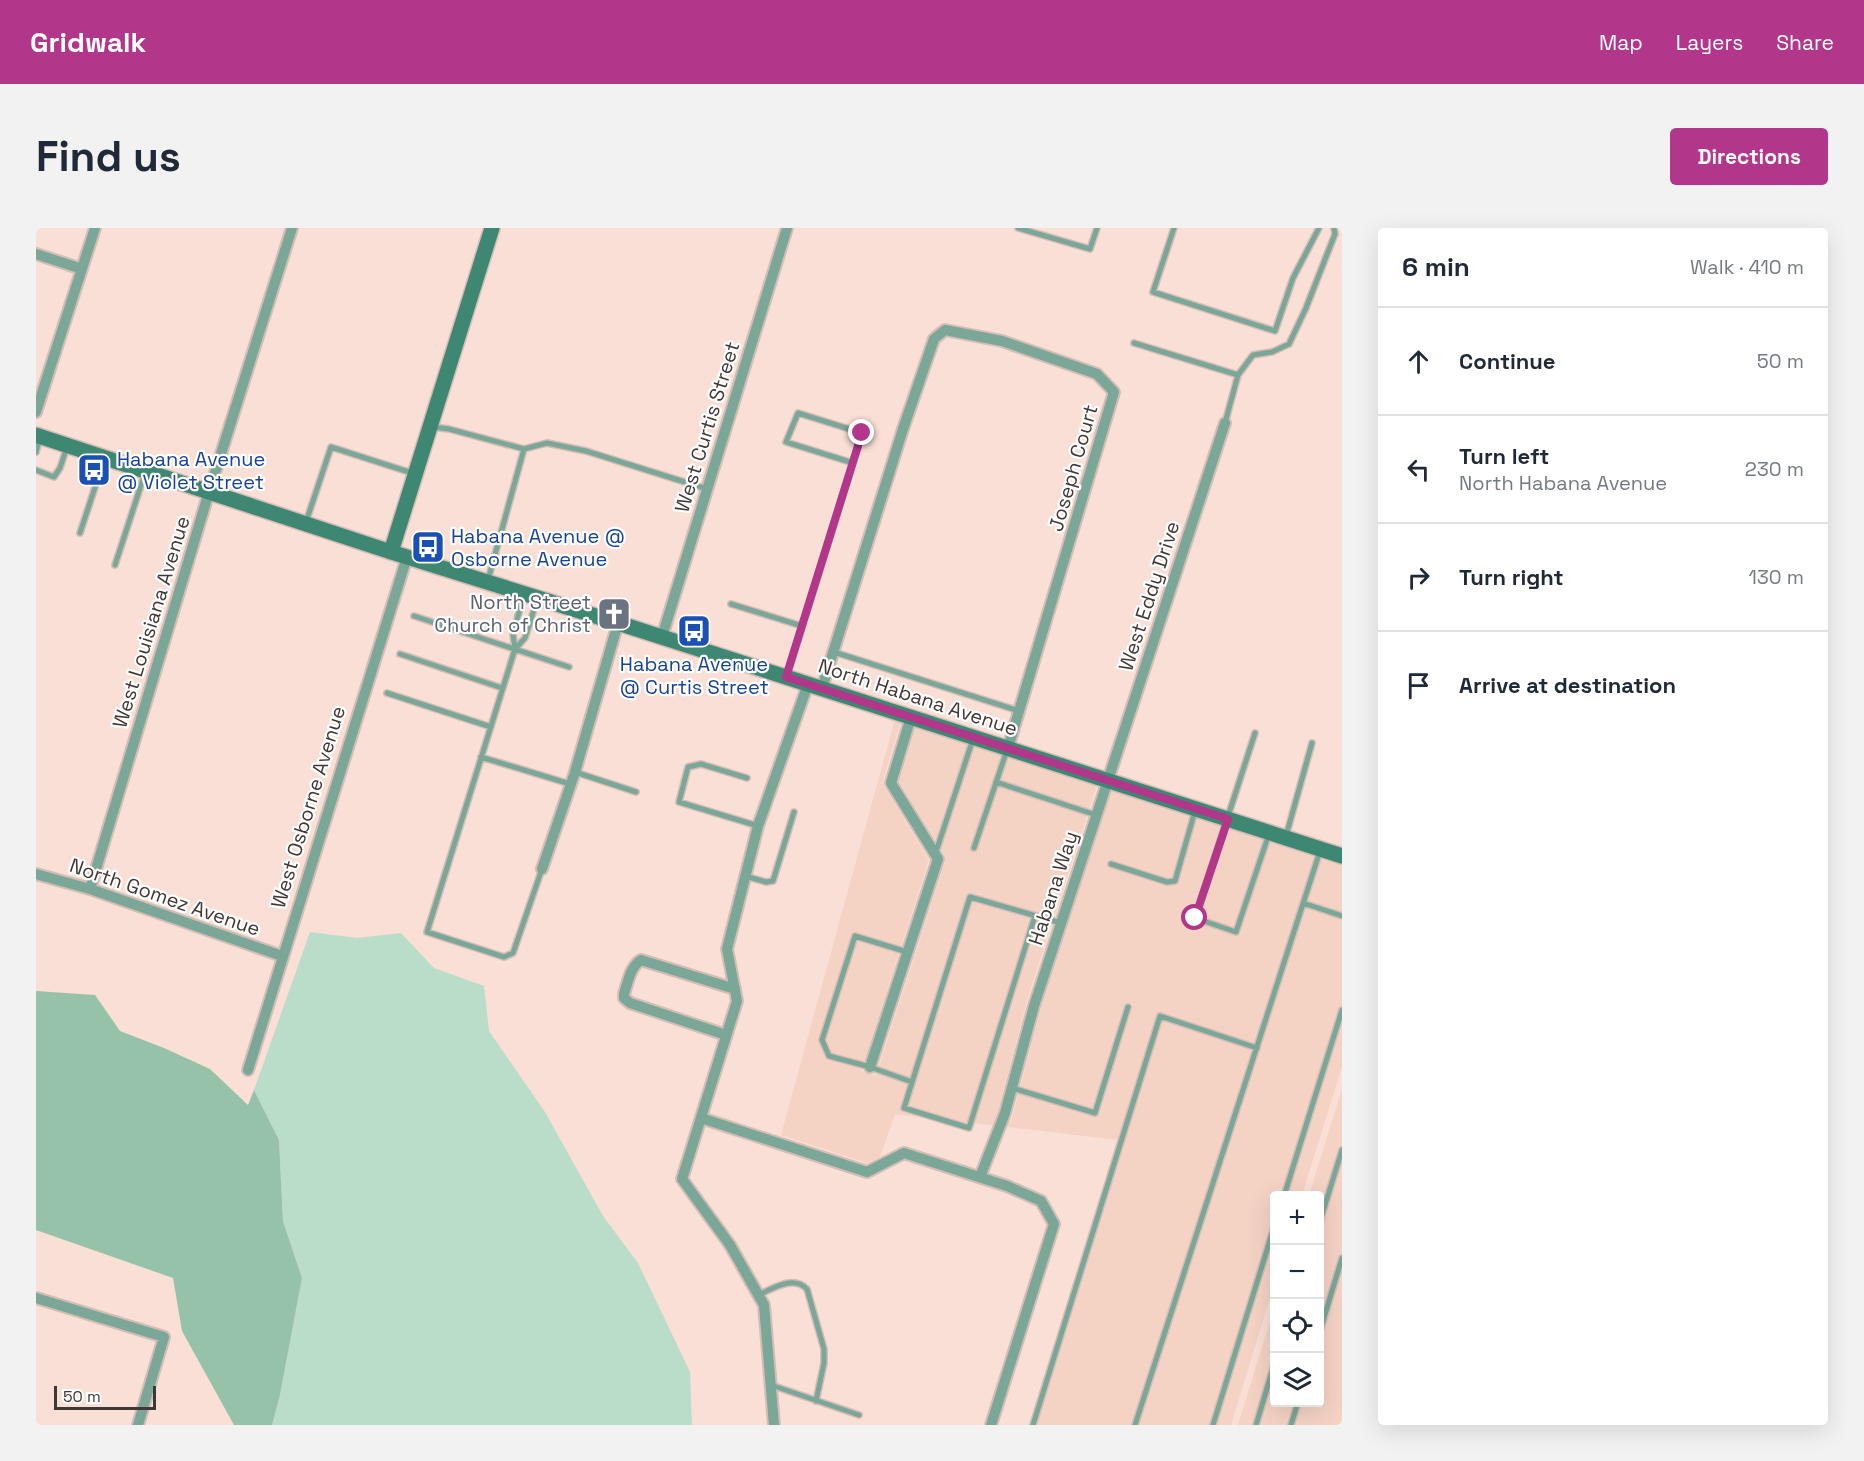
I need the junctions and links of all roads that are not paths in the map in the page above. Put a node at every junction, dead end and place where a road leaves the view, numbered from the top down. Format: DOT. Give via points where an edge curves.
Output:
graph roads {
  1 [pos="95,228"];
  2 [pos="292,228"];
  3 [pos="492,228"];
  4 [pos="787,228"];
  5 [pos="1018,228"];
  6 [pos="1097,228"];
  7 [pos="1174,228"];
  8 [pos="1320,228"];
  9 [pos="1334,228"];
  10 [pos="36,254"];
  11 [pos="82,269"];
  12 [pos="1134,343"];
  13 [pos="1238,375"];
  14 [pos="36,412"];
  15 [pos="1225,423"];
  16 [pos="430,426"];
  17 [pos="38,436"];
  18 [pos="67,445"];
  19 [pos="524,449"];
  20 [pos="36,452"];
  21 [pos="105,458"];
  22 [pos="853,463"];
  23 [pos="36,470"];
  24 [pos="146,471"];
  25 [pos="416,474"];
  26 [pos="707,489"];
  27 [pos="209,492"];
  28 [pos="306,524"];
  29 [pos="80,532"];
  30 [pos="391,552"];
  31 [pos="407,557"];
  32 [pos="115,565"];
  33 [pos="488,582"];
  34 [pos="531,596"];
  35 [pos="730,604"];
  36 [pos="414,616"];
  37 [pos="618,622"];
  38 [pos="802,626"];
  39 [pos="662,637"];
  40 [pos="515,649"];
  41 [pos="834,652"];
  42 [pos="400,654"];
  43 [pos="569,667"];
  44 [pos="786,677"];
  45 [pos="815,686"];
  46 [pos="502,688"];
  47 [pos="387,693"];
  48 [pos="1019,711"];
  49 [pos="911,717"];
  50 [pos="490,727"];
  51 [pos="1255,733"];
  52 [pos="973,737"];
  53 [pos="1312,743"];
  54 [pos="1008,748"];
  55 [pos="481,757"];
  56 [pos="575,772"];
  57 [pos="747,778"];
  58 [pos="1107,781"];
  59 [pos="996,782"];
  60 [pos="570,784"];
  61 [pos="636,792"];
  62 [pos="1196,809"];
  63 [pos="794,812"];
  64 [pos="1096,815"];
  65 [pos="1228,819"];
  66 [pos="758,826"];
  67 [pos="1269,833"];
  68 [pos="1285,838"];
  69 [pos="974,848"];
  70 [pos="1321,849"];
  71 [pos="935,855"];
  72 [pos="1342,856"];
  73 [pos="1111,864"];
  74 [pos="542,869"];
  75 [pos="36,874"];
  76 [pos="745,876"];
  77 [pos="90,889"];
  78 [pos="1303,903"];
  79 [pos="1035,916"];
  80 [pos="1342,916"];
  81 [pos="1061,923"];
  82 [pos="908,952"];
  83 [pos="282,956"];
  84 [pos="735,989"];
  85 [pos="1128,1007"];
  86 [pos="1342,1010"];
  87 [pos="726,1035"];
  88 [pos="1257,1048"];
  89 [pos="870,1067"];
  90 [pos="248,1070"];
  91 [pos="912,1082"];
  92 [pos="1012,1088"];
  93 [pos="701,1118"];
  94 [pos="1342,1149"];
  95 [pos="980,1178"];
  96 [pos="1286,1191"];
  97 [pos="1324,1208"];
  98 [pos="1270,1243"];
  99 [pos="1342,1258"];
  100 [pos="759,1295"];
  101 [pos="36,1298"];
  102 [pos="1324,1318"];
  103 [pos="1270,1381"];
  104 [pos="771,1385"];
  105 [pos="816,1401"];
  106 [pos="1296,1407"];
  107 [pos="859,1415"];
  108 [pos="138,1425"];
  109 [pos="774,1425"];
  110 [pos="991,1425"];
  111 [pos="1033,1425"];
  112 [pos="1135,1425"];
  113 [pos="1213,1425"];
  114 [pos="1256,1425"];
  115 [pos="1291,1425"];
  1 -- 11 [label="street"];
  2 -- 27 [label="street, West Louisiana Avenue"];
  3 -- 16 [label="street"];
  4 -- 26 [label="street, West Curtis Street"];
  5 -- 6 [label="lane" via="1090,249"];
  7 -- 8 [label="lane" via="1154,291 1275,331 1293,278"];
  9 -- 13 [label="lane" via="1335,234 1289,344 1253,355"];
  10 -- 11 [label="street"];
  11 -- 14 [label="street"];
  12 -- 13 [label="lane"];
  13 -- 15 [label="lane"];
  15 -- 58 [label="street, West Eddy Drive"];
  16 -- 19 [label="lane"];
  16 -- 25 [label="street"];
  17 -- 18 [label="street, North Habana Avenue"];
  17 -- 20 [label="lane"];
  18 -- 21 [label="street, North Habana Avenue"];
  18 -- 23 [label="lane" via="54,477"];
  19 -- 26 [label="lane" via="547,443 586,451"];
  19 -- 33 [label="lane"];
  21 -- 24 [label="street, North Habana Avenue"];
  21 -- 29 [label="lane"];
  22 -- 22 [label="lane" via="862,433 798,413 786,442"];
  22 -- 38 [label="lane"];
  24 -- 27 [label="street, North Habana Avenue"];
  24 -- 32 [label="lane"];
  25 -- 28 [label="lane" via="331,447"];
  25 -- 30 [label="street"];
  26 -- 39 [label="street, West Curtis Street"];
  27 -- 28 [label="street, North Habana Avenue"];
  27 -- 77 [label="street, West Louisiana Avenue"];
  28 -- 30 [label="street, North Habana Avenue"];
  30 -- 31 [label="street, North Habana Avenue"];
  31 -- 33 [label="street, North Habana Avenue"];
  31 -- 83 [label="street, West Osborne Avenue"];
  33 -- 34 [label="street, North Habana Avenue"];
  34 -- 37 [label="street, North Habana Avenue"];
  34 -- 40 [label="lane" via="513,634"];
  34 -- 40 [label="lane" via="525,638"];
  35 -- 38 [label="lane"];
  36 -- 40 [label="lane"];
  37 -- 39 [label="street, North Habana Avenue"];
  37 -- 56 [label="street"];
  38 -- 44 [label="lane"];
  39 -- 44 [label="street, North Habana Avenue"];
  40 -- 43 [label="lane"];
  40 -- 46 [label="lane"];
  41 -- 45 [label="street, Joseph Court"];
  41 -- 48 [label="lane"];
  41 -- 48 [label="street, Joseph Court" via="934,339 945,330 1002,342 1098,374 1114,392"];
  42 -- 46 [label="lane"];
  44 -- 45 [label="street, North Habana Avenue"];
  45 -- 49 [label="street, North Habana Avenue"];
  45 -- 66 [label="street, Joseph Court"];
  46 -- 50 [label="lane"];
  47 -- 50 [label="lane"];
  48 -- 54 [label="street, Joseph Court"];
  49 -- 52 [label="street, North Habana Avenue"];
  49 -- 71 [label="street" via="891,783"];
  50 -- 55 [label="lane"];
  51 -- 65 [label="lane"];
  52 -- 54 [label="street, North Habana Avenue"];
  52 -- 71 [label="lane"];
  53 -- 68 [label="lane"];
  54 -- 58 [label="street, North Habana Avenue"];
  54 -- 59 [label="lane"];
  55 -- 60 [label="lane"];
  55 -- 74 [label="lane" via="427,932 504,957 513,953"];
  56 -- 60 [label="street"];
  56 -- 61 [label="lane"];
  57 -- 66 [label="lane" via="701,764 688,767 679,802"];
  58 -- 62 [label="street, North Habana Avenue"];
  58 -- 64 [label="street, Habana Way"];
  59 -- 64 [label="lane"];
  59 -- 69 [label="lane"];
  60 -- 74 [label="street"];
  62 -- 65 [label="street, North Habana Avenue"];
  62 -- 73 [label="lane" via="1175,881 1167,882"];
  63 -- 76 [label="lane" via="773,880"];
  64 -- 81 [label="street, Habana Way"];
  65 -- 67 [label="street, North Habana Avenue"];
  65 -- 67 [label="lane" via="1195,918 1236,932"];
  66 -- 76 [label="street, Joseph Court"];
  67 -- 68 [label="street, North Habana Avenue"];
  68 -- 70 [label="street, North Habana Avenue"];
  70 -- 72 [label="street, North Habana Avenue"];
  70 -- 78 [label="lane"];
  71 -- 82 [label="street" via="938,859"];
  75 -- 77 [label="street, North Gomez Avenue"];
  76 -- 84 [label="street, Joseph Court" via="727,949"];
  77 -- 83 [label="street, North Gomez Avenue"];
  78 -- 80 [label="lane"];
  78 -- 88 [label="lane"];
  79 -- 81 [label="lane"];
  79 -- 91 [label="lane" via="970,897"];
  79 -- 91 [label="lane" via="969,1128 904,1108"];
  81 -- 92 [label="street, Habana Way"];
  82 -- 89 [label="street"];
  82 -- 89 [label="lane" via="855,936 822,1040 830,1056"];
  83 -- 90 [label="street, West Osborne Avenue"];
  84 -- 87 [label="street, Joseph Court" via="737,1001"];
  84 -- 87 [label="street" via="641,960 633,968 624,994 630,1003"];
  85 -- 92 [label="lane" via="1095,1113"];
  86 -- 96 [label="lane"];
  87 -- 93 [label="street, Joseph Court"];
  88 -- 111 [label="lane" via="1160,1016"];
  88 -- 112 [label="lane"];
  89 -- 91 [label="lane"];
  92 -- 95 [label="street, Habana Way"];
  93 -- 95 [label="street" via="867,1172 904,1153"];
  93 -- 100 [label="street, Joseph Court" via="682,1179 730,1245"];
  94 -- 97 [label="lane"];
  95 -- 110 [label="street" via="1041,1201 1054,1224"];
  98 -- 113 [label="lane"];
  99 -- 102 [label="lane"];
  100 -- 104 [label="street" via="764,1305"];
  100 -- 105 [label="lane" via="791,1282 807,1289 824,1349"];
  101 -- 108 [label="street" via="164,1337"];
  103 -- 114 [label="lane"];
  104 -- 105 [label="lane"];
  104 -- 109 [label="street"];
  105 -- 107 [label="lane"];
  106 -- 115 [label="lane"];
}
